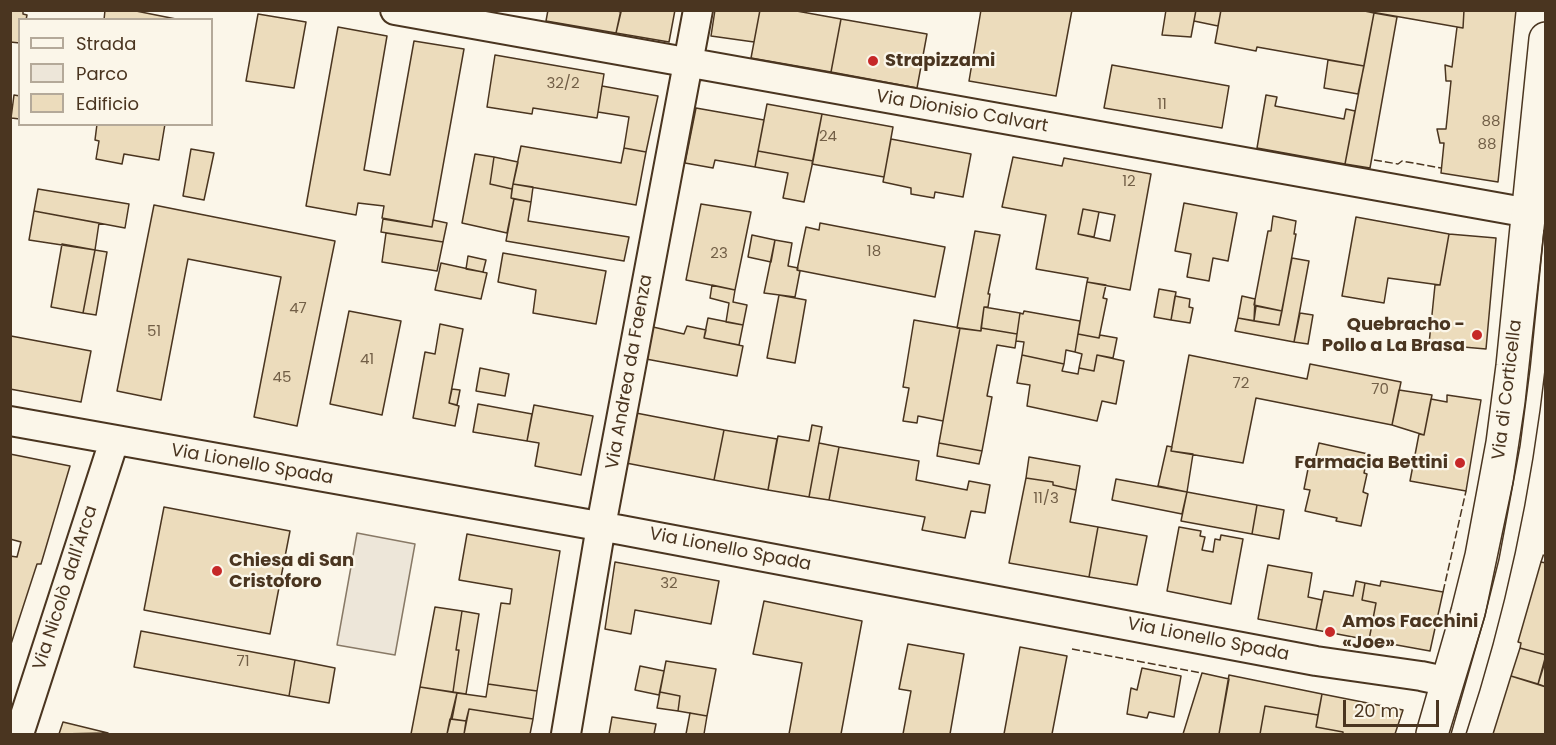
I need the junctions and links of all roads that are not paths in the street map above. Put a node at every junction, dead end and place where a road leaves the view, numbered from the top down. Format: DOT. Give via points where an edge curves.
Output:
graph roads {
  1 [pos="395,10"];
  2 [pos="698,10"];
  3 [pos="1545,39"];
  4 [pos="687,63"];
  5 [pos="1537,214"];
  6 [pos="10,421"];
  7 [pos="114,441"];
  8 [pos="601,526"];
  9 [pos="1449,682"];
  10 [pos="19,735"];
  11 [pos="566,735"];
  12 [pos="1433,735"];
  1 -- 4 [label="street, Via Dionisio Calvart"];
  2 -- 4 [label="street, Via Andrea da Faenza"];
  3 -- 5 [label="main road, Via di Corticella"];
  4 -- 5 [label="street, Via Dionisio Calvart"];
  4 -- 8 [label="street, Via Andrea da Faenza"];
  5 -- 9 [label="main road, Via di Corticella" via="1497,479 1482,556"];
  6 -- 7 [label="street, Via Lionello Spada"];
  7 -- 8 [label="street, Via Lionello Spada"];
  7 -- 10 [label="street, Via Nicolò dall'Arca"];
  8 -- 9 [label="street, Via Lionello Spada" via="1316,661"];
  8 -- 11 [label="street, Via Andrea da Faenza"];
  9 -- 12 [label="main road, Via di Corticella"];
}
